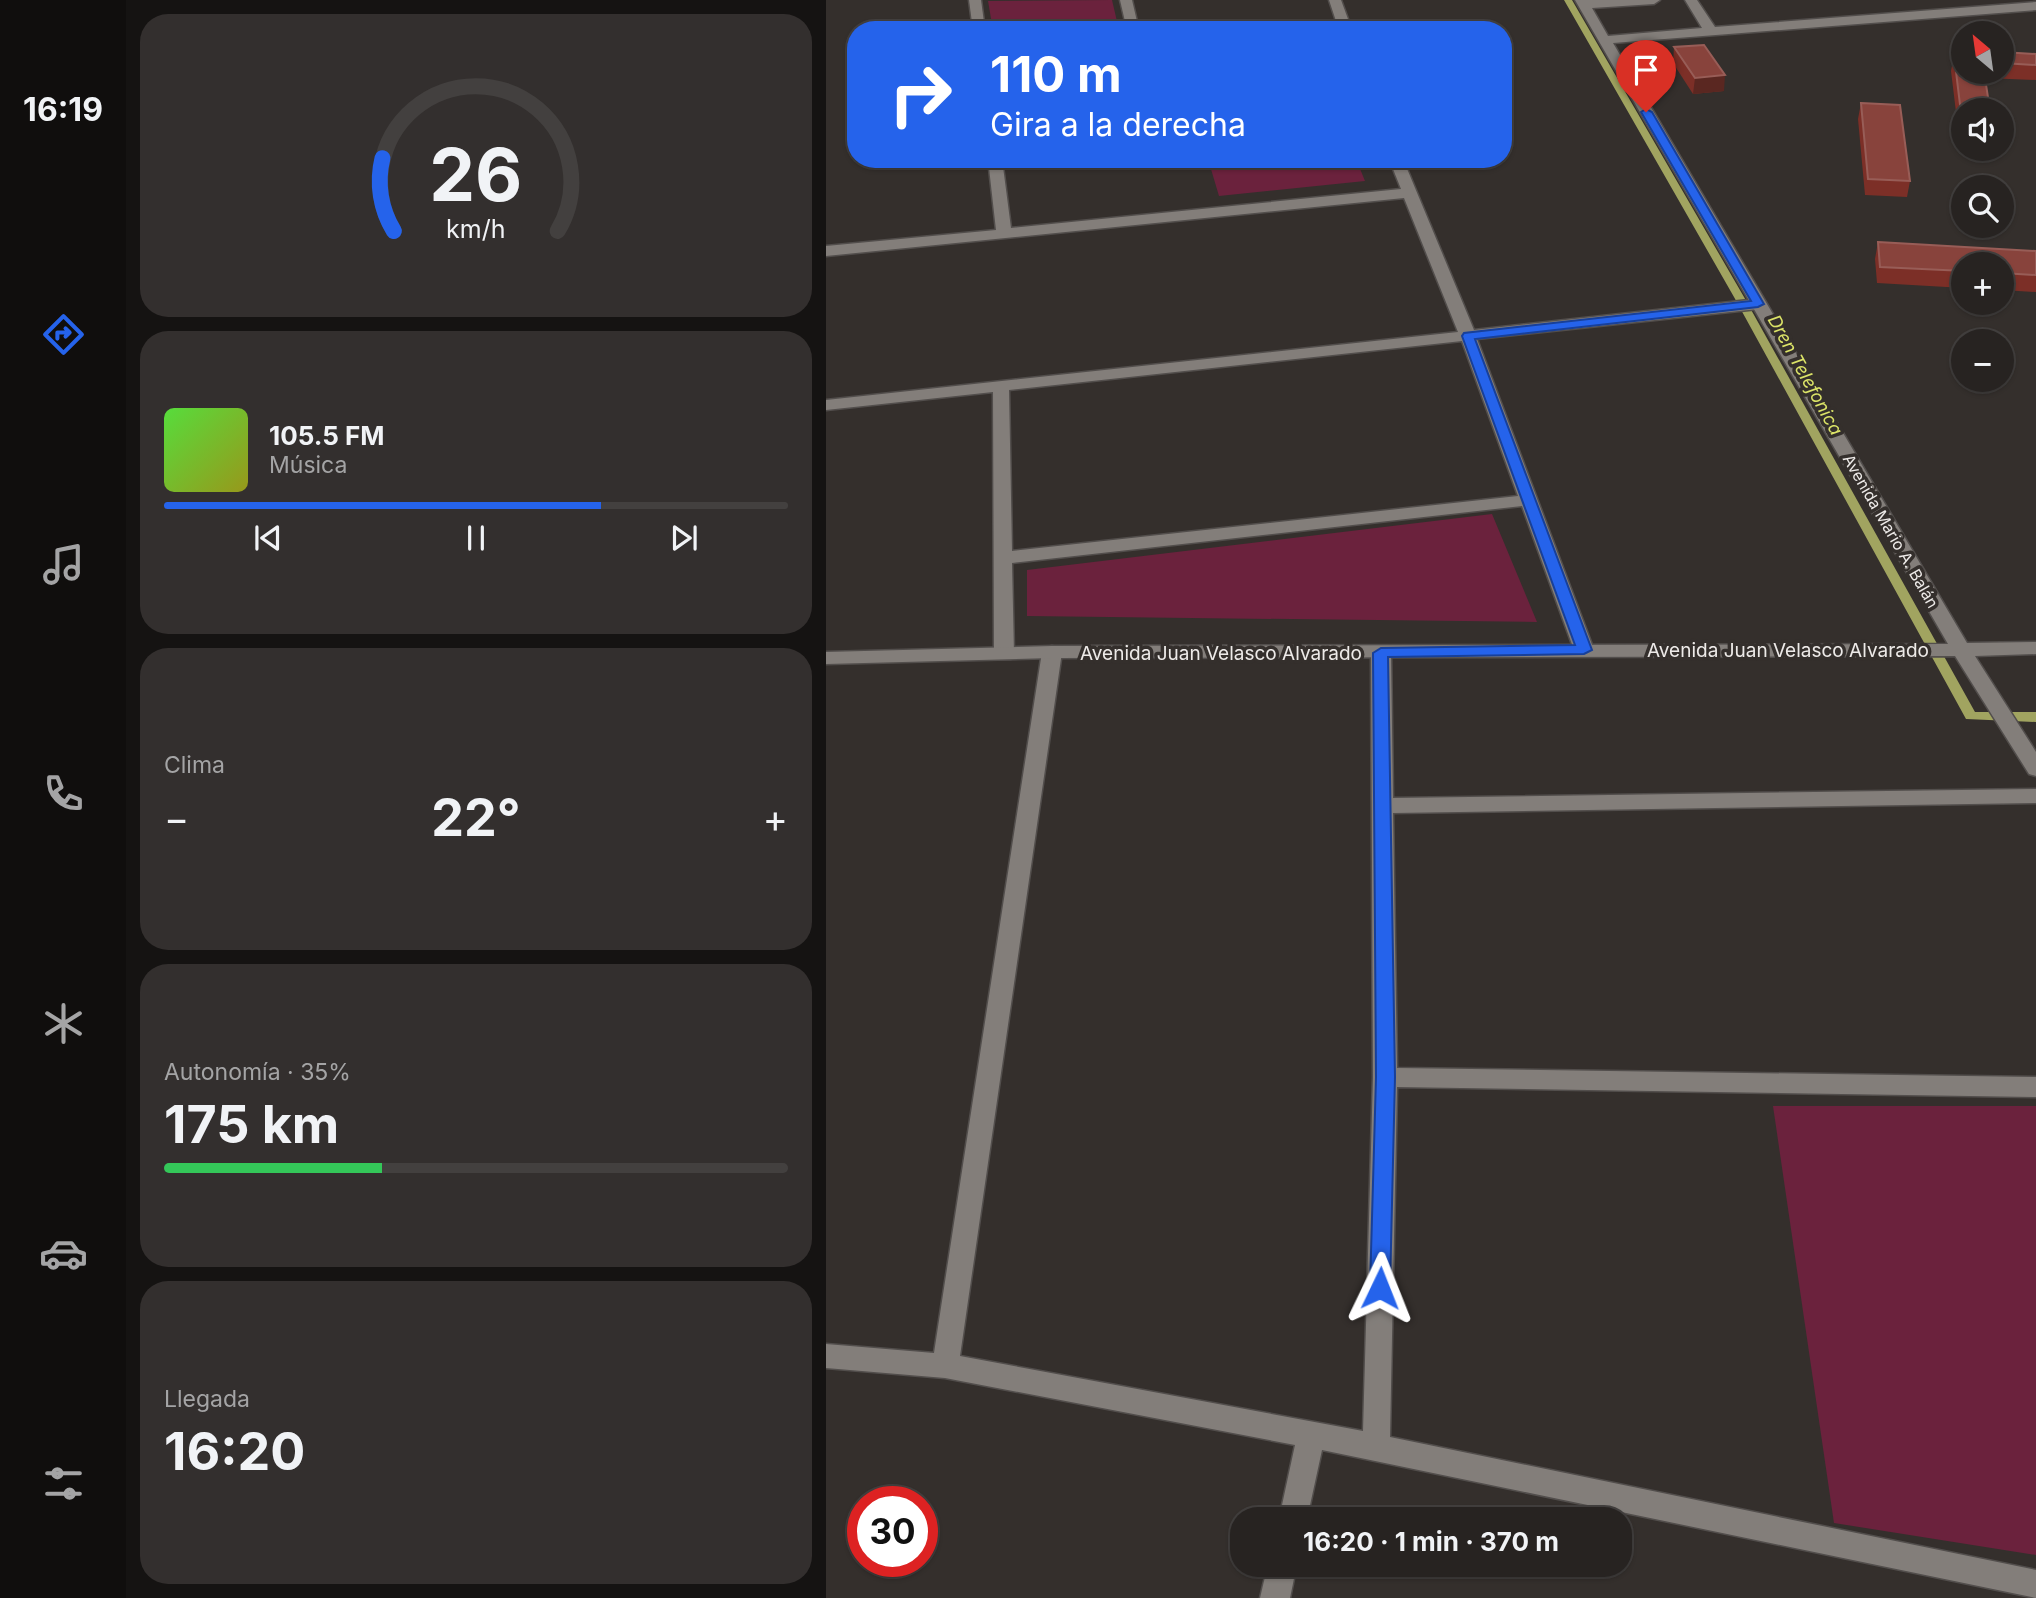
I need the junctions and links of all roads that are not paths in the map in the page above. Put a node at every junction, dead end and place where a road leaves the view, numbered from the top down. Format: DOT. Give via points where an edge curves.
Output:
graph roads {
  1 [pos="975,0"];
  2 [pos="1126,0"];
  3 [pos="1335,0"];
  4 [pos="1654,0"];
  5 [pos="1691,0"];
  6 [pos="1583,3"];
  7 [pos="2036,6"];
  8 [pos="1636,15"];
  9 [pos="978,21"];
  10 [pos="1130,21"];
  11 [pos="1343,21"];
  12 [pos="1711,32"];
  13 [pos="1604,40"];
  14 [pos="996,168"];
  15 [pos="1399,168"];
  16 [pos="1409,193"];
  17 [pos="1004,234"];
  18 [pos="826,251"];
  19 [pos="1758,304"];
  20 [pos="1468,336"];
  21 [pos="1001,387"];
  22 [pos="826,405"];
  23 [pos="1528,500"];
  24 [pos="1005,558"];
  25 [pos="2036,648"];
  26 [pos="1584,650"];
  27 [pos="1961,650"];
  28 [pos="1052,652"];
  29 [pos="1381,653"];
  30 [pos="1004,654"];
  31 [pos="826,658"];
  32 [pos="2036,769"];
  33 [pos="2036,796"];
  34 [pos="1381,806"];
  35 [pos="1385,1077"];
  36 [pos="2036,1087"];
  37 [pos="826,1356"];
  38 [pos="945,1366"];
  39 [pos="1311,1435"];
  40 [pos="1376,1447"];
  41 [pos="1296,1507"];
  42 [pos="1280,1577"];
  43 [pos="2036,1584"];
  44 [pos="1275,1598"];
  1 -- 9 [label="street"];
  2 -- 10 [label="street"];
  3 -- 11 [label="street"];
  4 -- 8 [label="street"];
  5 -- 12 [label="street"];
  6 -- 8 [label="street"];
  6 -- 13 [label="street, Avenida Mario A. Balán"];
  7 -- 12 [label="street"];
  8 -- 12 [label="street"];
  8 -- 13 [label="street"];
  13 -- 19 [label="street, Avenida Mario A. Balán"];
  14 -- 17 [label="street"];
  15 -- 16 [label="street"];
  16 -- 17 [label="street"];
  16 -- 20 [label="street"];
  17 -- 18 [label="street"];
  19 -- 20 [label="street"];
  19 -- 27 [label="street, Avenida Mario A. Balán"];
  20 -- 21 [label="street"];
  20 -- 23 [label="street"];
  21 -- 22 [label="street"];
  21 -- 24 [label="street"];
  23 -- 24 [label="street"];
  23 -- 26 [label="street"];
  24 -- 30 [label="street"];
  25 -- 27 [label="street, Avenida Juan Velasco Alvarado"];
  26 -- 27 [label="street, Avenida Juan Velasco Alvarado"];
  26 -- 29 [label="street, Avenida Juan Velasco Alvarado"];
  27 -- 32 [label="street, Avenida Mario A. Balán"];
  28 -- 29 [label="street, Avenida Juan Velasco Alvarado"];
  28 -- 30 [label="street, Avenida Juan Velasco Alvarado"];
  28 -- 38 [label="street"];
  29 -- 34 [label="street"];
  30 -- 31 [label="street, Avenida Juan Velasco Alvarado"];
  33 -- 34 [label="street"];
  34 -- 35 [label="street"];
  35 -- 36 [label="street"];
  35 -- 40 [label="street"];
  37 -- 38 [label="street"];
  38 -- 39 [label="street"];
  39 -- 40 [label="street"];
  39 -- 41 [label="street"];
  40 -- 43 [label="street"];
  42 -- 44 [label="street"];
}
